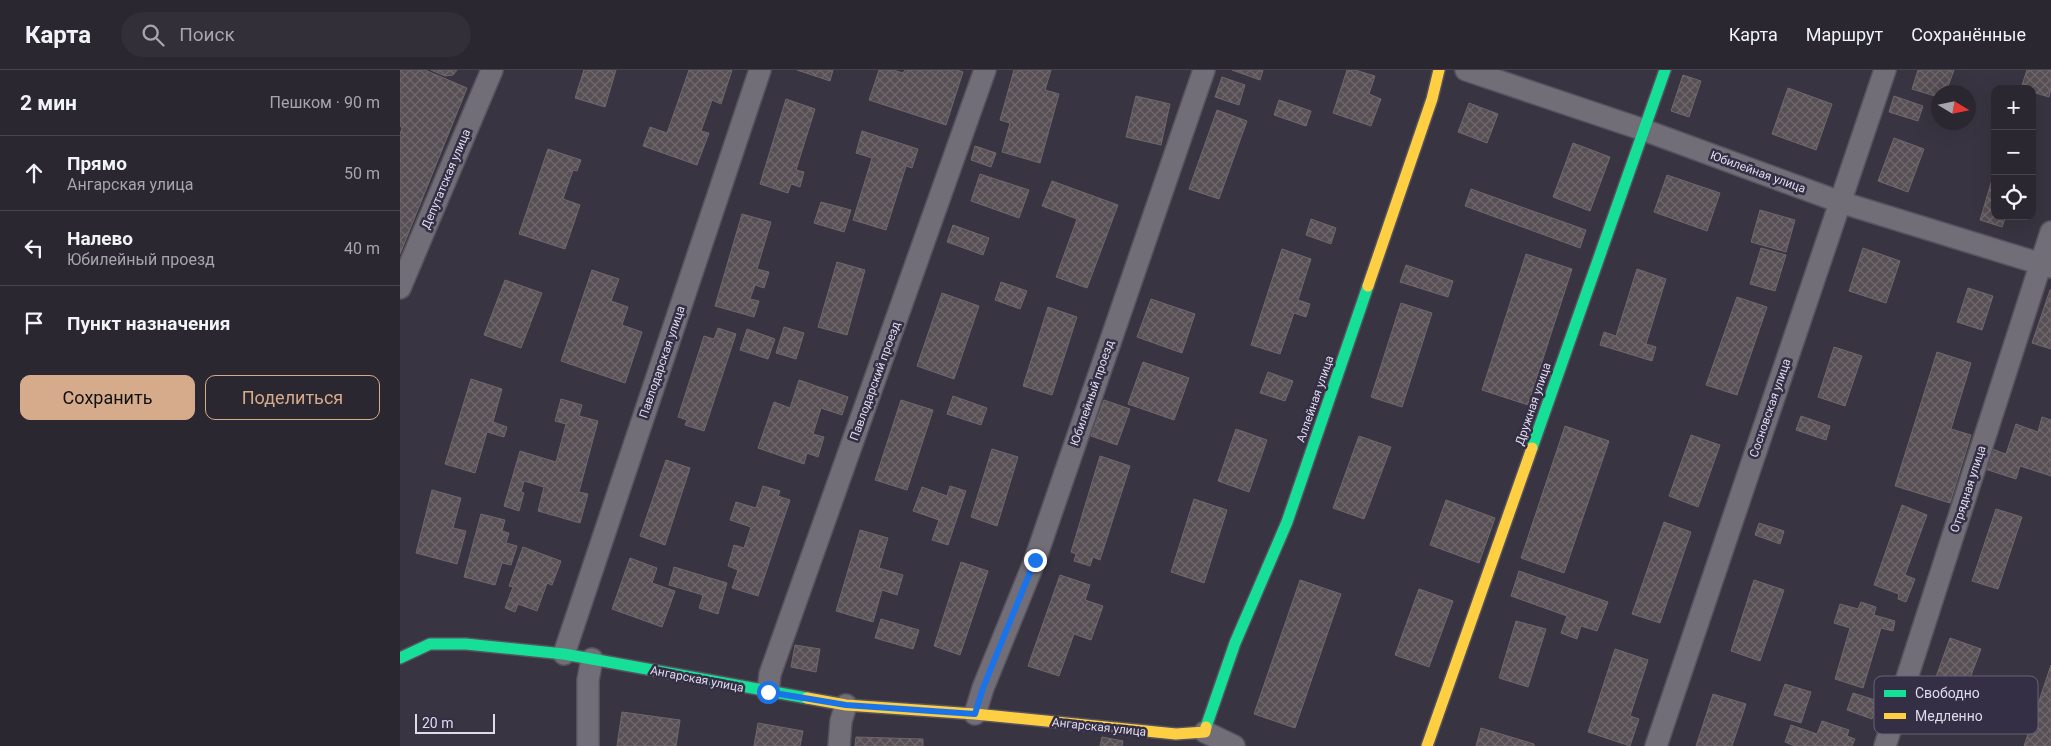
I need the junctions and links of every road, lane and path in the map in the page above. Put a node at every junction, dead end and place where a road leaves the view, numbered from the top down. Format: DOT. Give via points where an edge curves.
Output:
graph roads {
  1 [pos="492,70"];
  2 [pos="760,70"];
  3 [pos="985,70"];
  4 [pos="1204,70"];
  5 [pos="1439,70"];
  6 [pos="1466,70"];
  7 [pos="1665,70"];
  8 [pos="1885,70"];
  9 [pos="1644,130"];
  10 [pos="1840,202"];
  11 [pos="2051,232"];
  12 [pos="2046,266"];
  13 [pos="400,288"];
  14 [pos="564,654"];
  15 [pos="400,658"];
  16 [pos="592,659"];
  17 [pos="1908,676"];
  18 [pos="768,692"];
  19 [pos="846,705"];
  20 [pos="975,714"];
  21 [pos="1204,732"];
  22 [pos="1889,734"];
  23 [pos="588,746"];
  24 [pos="839,746"];
  25 [pos="1234,746"];
  26 [pos="1427,746"];
  27 [pos="1656,746"];
  28 [pos="1885,746"];
  1 -- 13 [label="street, Депутатская улица"];
  2 -- 14 [label="street, Павлодарская улица"];
  3 -- 18 [label="street, Павлодарский проезд" via="773,665"];
  4 -- 20 [label="street, Юбилейный проезд" via="1035,560"];
  5 -- 21 [label="street, Аллейная улица" via="1432,100 1286,522 1236,643"];
  6 -- 9 [label="street, Юбилейная улица"];
  7 -- 9 [label="street, Дружная улица"];
  8 -- 10 [label="street, Сосновская улица"];
  9 -- 10 [label="street, Юбилейная улица"];
  9 -- 26 [label="street, Дружная улица"];
  10 -- 12 [label="street, Юбилейная улица"];
  10 -- 27 [label="street, Сосновская улица"];
  11 -- 12 [label="street, Отрядная улица"];
  12 -- 17 [label="street, Отрядная улица"];
  14 -- 15 [label="street, Ангарская улица" via="466,644 430,644"];
  14 -- 16 [label="street, Ангарская улица"];
  16 -- 18 [label="street, Ангарская улица"];
  16 -- 23 [label="street" via="588,680"];
  18 -- 19 [label="street, Ангарская улица"];
  19 -- 20 [label="street, Ангарская улица"];
  19 -- 24 [label="street" via="840,721"];
  20 -- 21 [label="street, Ангарская улица" via="1176,734"];
  21 -- 25 [label="street, Ангарская улица"];
  22 -- 28 [label="street, Отрядная улица"];
}
